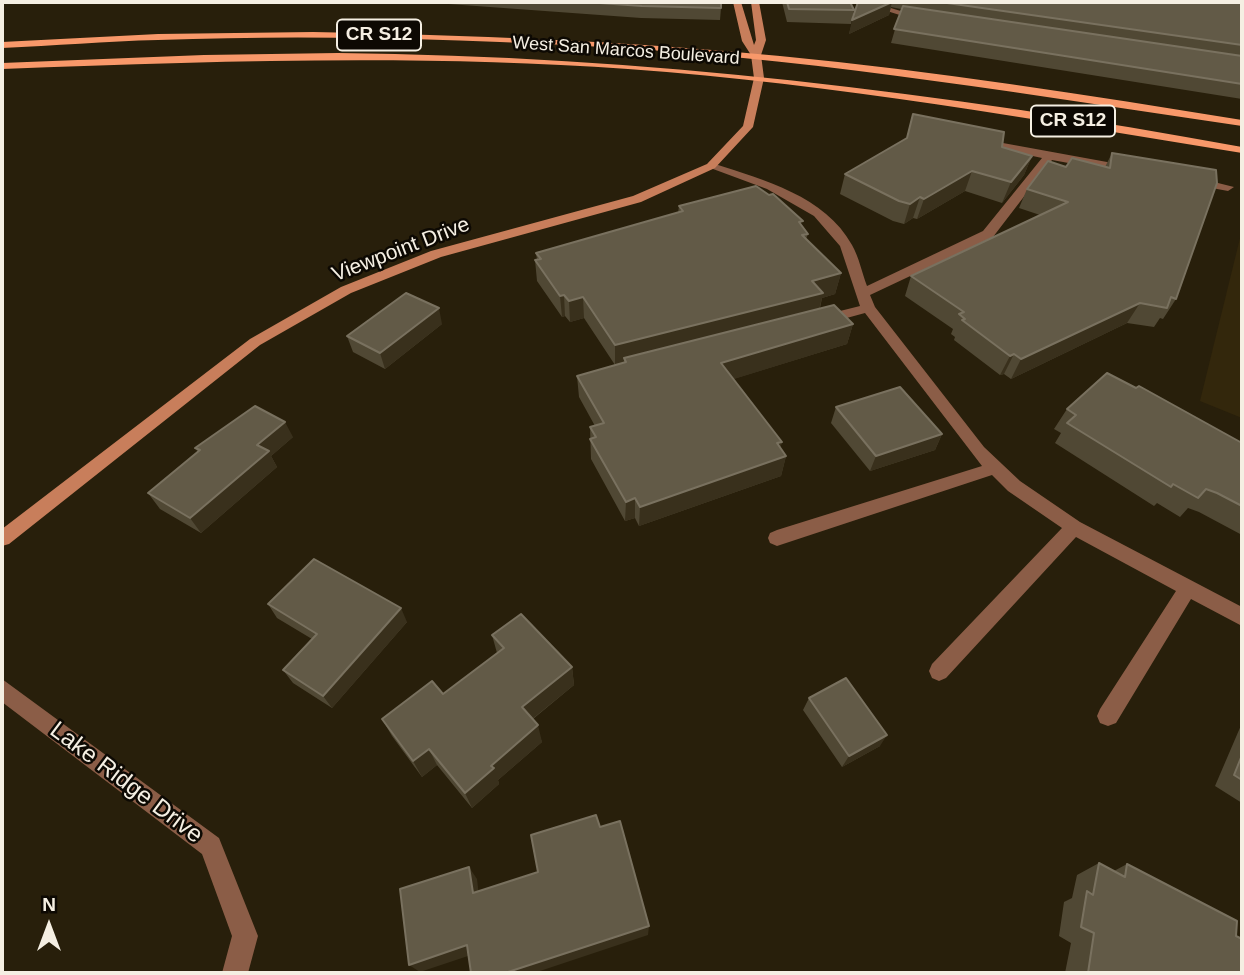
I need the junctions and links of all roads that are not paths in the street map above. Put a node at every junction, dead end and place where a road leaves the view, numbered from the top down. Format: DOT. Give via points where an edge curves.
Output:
graph roads {
  1 [pos="737,2"];
  2 [pos="755,2"];
  3 [pos="862,2"];
  4 [pos="937,21"];
  5 [pos="2,45"];
  6 [pos="755,55"];
  7 [pos="2,66"];
  8 [pos="759,78"];
  9 [pos="1242,123"];
  10 [pos="969,140"];
  11 [pos="1242,150"];
  12 [pos="1049,156"];
  13 [pos="711,166"];
  14 [pos="1145,173"];
  15 [pos="1186,180"];
  16 [pos="1228,187"];
  17 [pos="866,301"];
  18 [pos="802,325"];
  19 [pos="995,468"];
  20 [pos="1074,527"];
  21 [pos="776,538"];
  22 [pos="2,539"];
  23 [pos="1188,588"];
  24 [pos="1242,617"];
  25 [pos="939,671"];
  26 [pos="2,689"];
  27 [pos="1108,716"];
  28 [pos="235,973"];
  1 -- 6 [label="street, Viewpoint Drive"];
  2 -- 6 [label="street, Viewpoint Drive" via="761,40"];
  3 -- 4 [label="street"];
  5 -- 6 [label="main road, West San Marcos Boulevard / CR S12" via="152,37 435,35"];
  6 -- 8 [label="street, Viewpoint Drive"];
  6 -- 9 [label="main road, West San Marcos Boulevard / CR S12" via="970,80"];
  7 -- 8 [label="main road, West San Marcos Boulevard / CR S12" via="243,57 424,57"];
  8 -- 11 [label="main road, West San Marcos Boulevard / CR S12" via="967,104"];
  8 -- 13 [label="street, Viewpoint Drive" via="748,127"];
  10 -- 12 [label="street"];
  12 -- 14 [label="street"];
  12 -- 17 [label="street" via="988,234"];
  13 -- 17 [label="street" via="771,186 818,213 846,244"];
  13 -- 22 [label="street, Viewpoint Drive" via="637,199 436,254 346,290 256,342"];
  15 -- 16 [label="street"];
  17 -- 18 [label="street"];
  17 -- 19 [label="street"];
  19 -- 20 [label="street"];
  19 -- 21 [label="street"];
  20 -- 23 [label="street"];
  20 -- 25 [label="street"];
  23 -- 24 [label="street"];
  23 -- 27 [label="street"];
  26 -- 28 [label="street, Lake Ridge Drive" via="211,846 245,936"];
}
